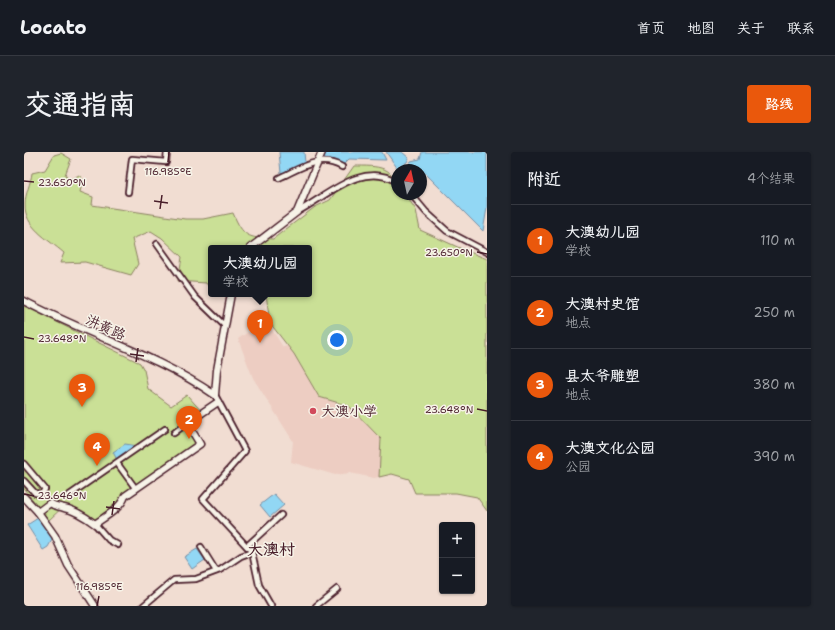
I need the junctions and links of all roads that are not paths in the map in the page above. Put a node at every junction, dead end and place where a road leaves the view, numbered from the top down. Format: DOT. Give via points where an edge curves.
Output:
graph roads {
  1 [pos="167,152"];
  2 [pos="322,152"];
  3 [pos="318,161"];
  4 [pos="342,166"];
  5 [pos="279,178"];
  6 [pos="391,180"];
  7 [pos="128,192"];
  8 [pos="416,200"];
  9 [pos="297,212"];
  10 [pos="157,244"];
  11 [pos="254,245"];
  12 [pos="487,252"];
  13 [pos="230,297"];
  14 [pos="24,301"];
  15 [pos="224,325"];
  16 [pos="215,396"];
  17 [pos="218,402"];
  18 [pos="187,423"];
  19 [pos="165,429"];
  20 [pos="174,433"];
  21 [pos="117,463"];
  22 [pos="24,464"];
  23 [pos="24,480"];
  24 [pos="136,489"];
  25 [pos="68,496"];
  26 [pos="24,497"];
  27 [pos="38,512"];
  28 [pos="281,515"];
  29 [pos="95,524"];
  30 [pos="118,545"];
  31 [pos="248,546"];
  32 [pos="201,547"];
  33 [pos="252,552"];
  34 [pos="216,571"];
  35 [pos="337,590"];
  36 [pos="95,606"];
  37 [pos="143,606"];
  38 [pos="271,606"];
  39 [pos="316,606"];
  1 -- 7 [label="street" via="166,162 132,159"];
  2 -- 3 [label="main road"];
  3 -- 4 [label="street" via="326,160"];
  3 -- 5 [label="street"];
  3 -- 9 [label="main road"];
  6 -- 9 [label="street" via="378,176 359,177 333,188"];
  8 -- 12 [label="street" via="447,232"];
  9 -- 11 [label="main road"];
  10 -- 15 [label="street" via="195,297"];
  13 -- 15 [label="main road"];
  14 -- 16 [label="main road, 汫黄路" via="60,320 180,373"];
  15 -- 16 [label="main road"];
  16 -- 17 [label="street"];
  17 -- 18 [label="main road"];
  17 -- 31 [label="street" via="245,451 203,499"];
  18 -- 20 [label="street"];
  18 -- 24 [label="main road" via="200,444"];
  19 -- 21 [label="street"];
  21 -- 24 [label="street"];
  21 -- 25 [label="street"];
  22 -- 23 [label="street" via="45,488 44,491 42,494 35,493"];
  24 -- 29 [label="main road" via="125,496 119,507"];
  26 -- 27 [label="main road"];
  27 -- 29 [label="main road" via="50,503 87,518"];
  27 -- 36 [label="main road" via="55,536 68,565"];
  28 -- 31 [label="street"];
  29 -- 30 [label="street" via="109,540"];
  31 -- 33 [label="street"];
  32 -- 34 [label="street"];
  33 -- 34 [label="street"];
  33 -- 38 [label="street" via="259,584"];
  34 -- 37 [label="street" via="196,579 174,580"];
  35 -- 39 [label="street"];
}
